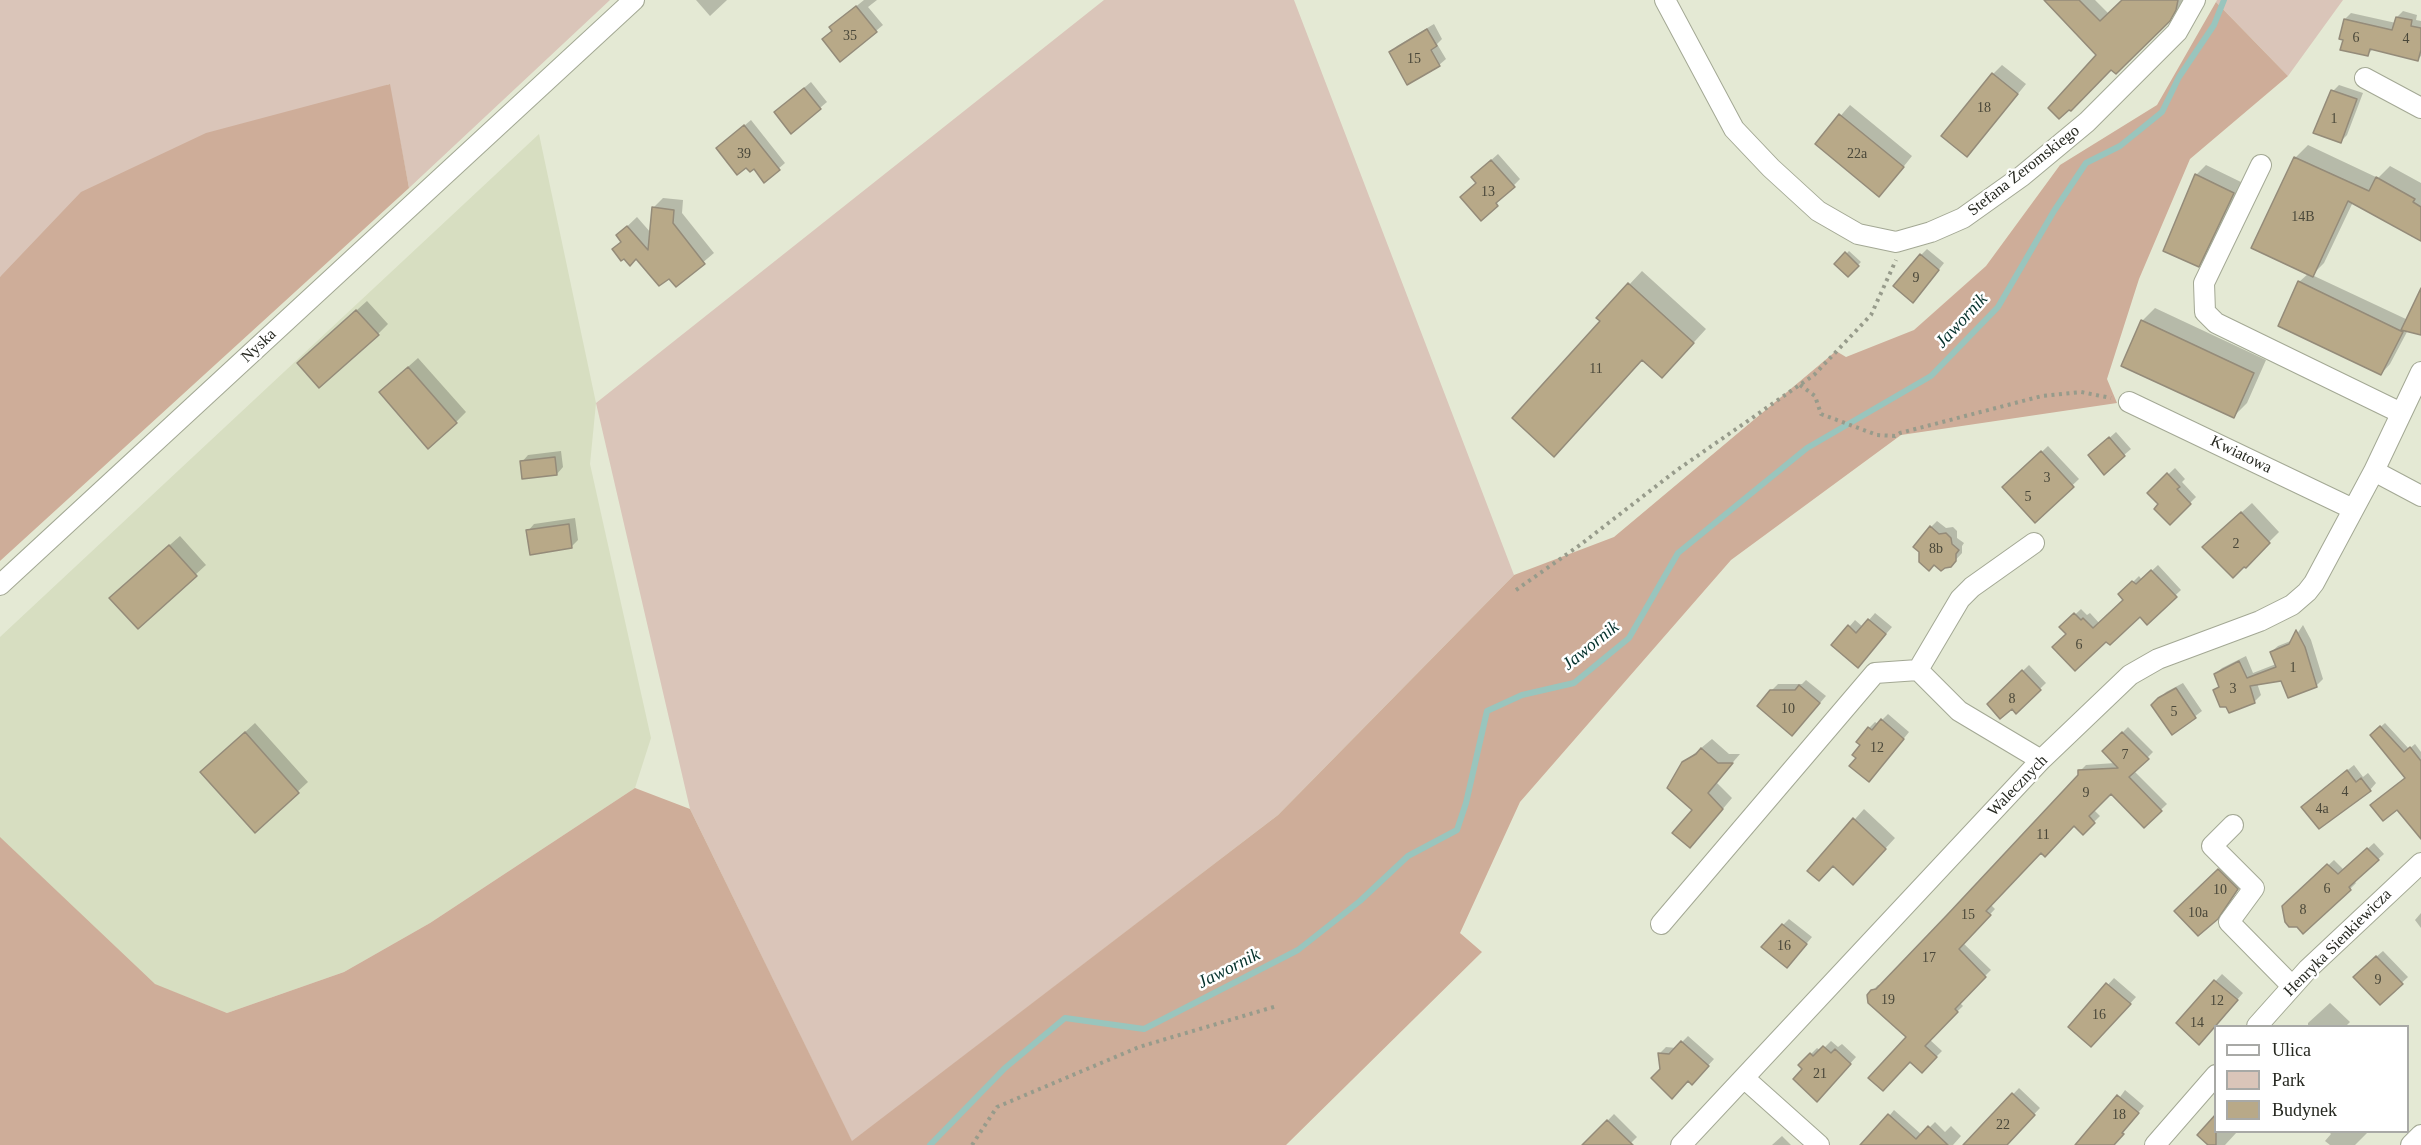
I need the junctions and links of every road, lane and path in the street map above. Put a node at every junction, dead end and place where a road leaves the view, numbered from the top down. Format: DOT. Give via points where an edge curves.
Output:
graph roads {
  1 [pos="634,0"];
  2 [pos="1665,0"];
  3 [pos="2195,0"];
  4 [pos="2365,78"];
  5 [pos="2420,105"];
  6 [pos="2261,165"];
  7 [pos="1904,240"];
  8 [pos="2421,372"];
  9 [pos="1800,385"];
  10 [pos="2129,402"];
  11 [pos="2401,413"];
  12 [pos="2374,471"];
  13 [pos="2421,496"];
  14 [pos="2354,509"];
  15 [pos="2034,543"];
  16 [pos="0,585"];
  17 [pos="1516,590"];
  18 [pos="1918,670"];
  19 [pos="2041,760"];
  20 [pos="2233,825"];
  21 [pos="2421,863"];
  22 [pos="1661,924"];
  23 [pos="2292,986"];
  24 [pos="1277,1006"];
  25 [pos="2258,1025"];
  26 [pos="2214,1076"];
  27 [pos="1744,1077"];
  28 [pos="2421,1135"];
  29 [pos="972,1145"];
  30 [pos="1681,1145"];
  31 [pos="1819,1145"];
  32 [pos="2155,1145"];
  33 [pos="2411,1145"];
  1 -- 16 [label="street, Nyska"];
  2 -- 7 [label="street, Stefana Żeromskiego" via="1734,129 1771,168 1818,211 1858,234 1896,242"];
  3 -- 7 [label="street, Stefana Żeromskiego" via="2176,32 2055,149 1963,218"];
  4 -- 5 [label="street"];
  6 -- 11 [label="street" via="2204,283 2205,312 2216,323"];
  7 -- 9 [label="path" via="1871,315"];
  8 -- 11 [label="street, Walecznych"];
  9 -- 10 [label="path" via="1815,396 1821,414 1877,435 1896,436 2042,396 2080,392"];
  9 -- 17 [label="path" via="1677,470"];
  10 -- 14 [label="street, Kwiatowa"];
  11 -- 12 [label="street, Walecznych"];
  12 -- 13 [label="street"];
  12 -- 14 [label="street, Walecznych"];
  14 -- 19 [label="street, Walecznych" via="2314,583 2300,600 2260,621 2144,666"];
  15 -- 18 [label="street" via="1972,586 1960,599"];
  18 -- 19 [label="street" via="1959,711"];
  18 -- 22 [label="street" via="1875,673"];
  19 -- 27 [label="street, Walecznych"];
  20 -- 23 [label="street" via="2212,846 2253,888 2229,922"];
  21 -- 23 [label="street, Henryka Sienkiewicza"];
  23 -- 25 [label="street, Henryka Sienkiewicza"];
  24 -- 29 [label="path" via="1139,1047 997,1107"];
  26 -- 32 [label="street"];
  27 -- 30 [label="street, Walecznych"];
  27 -- 31 [label="street"];
  28 -- 33 [label="street"];
}
